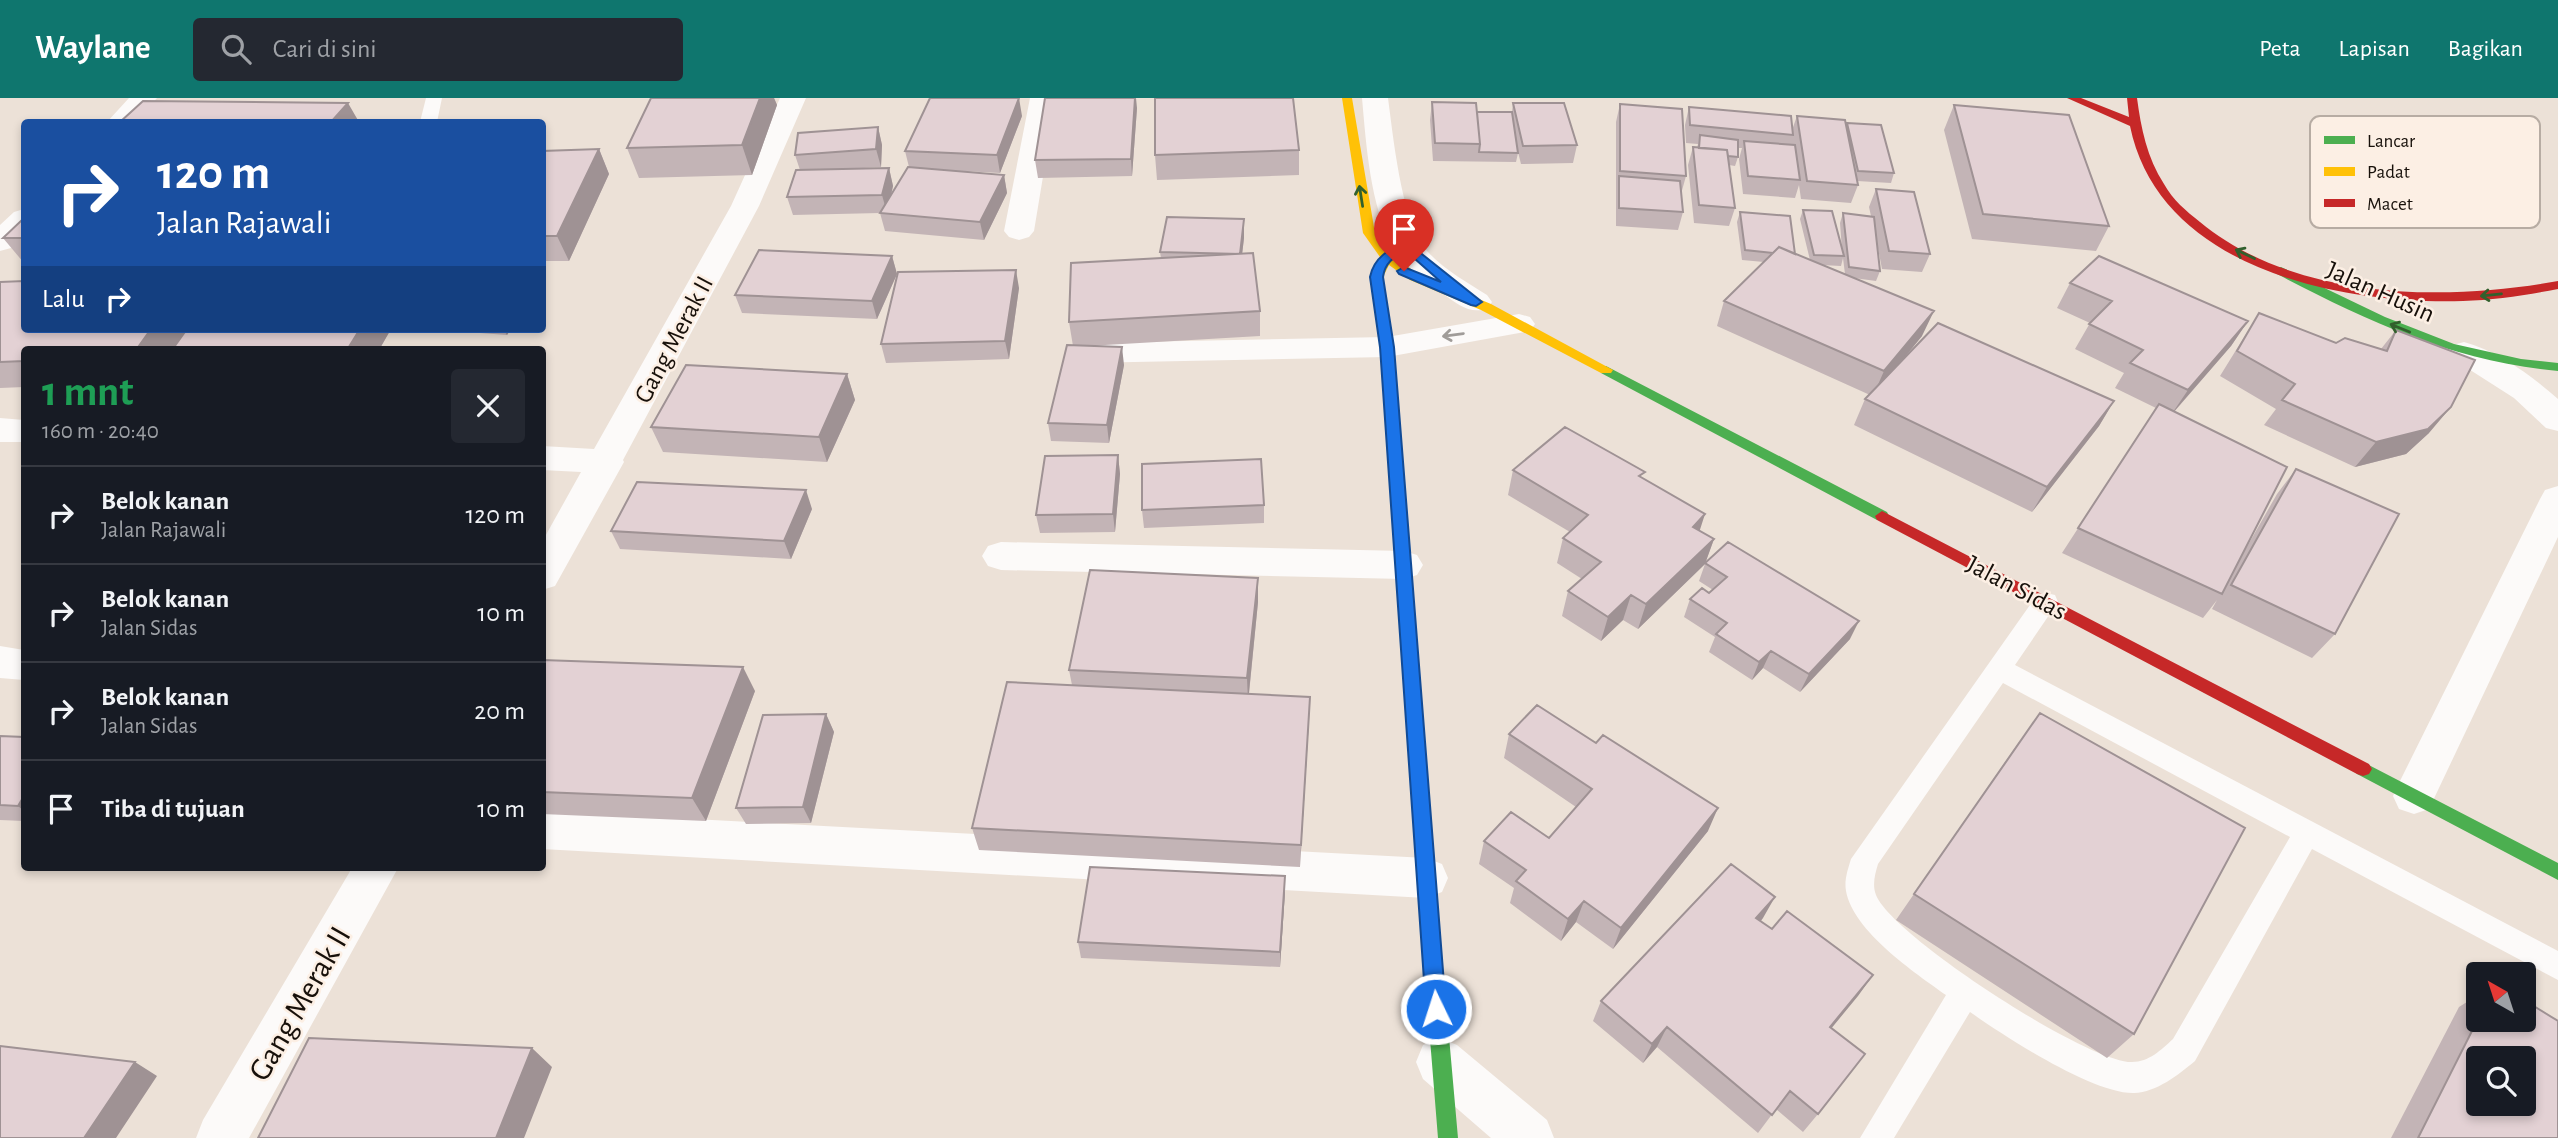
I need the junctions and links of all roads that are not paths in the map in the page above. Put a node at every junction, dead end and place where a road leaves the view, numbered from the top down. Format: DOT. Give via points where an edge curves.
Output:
graph roads {
  1 [pos="144,98"];
  2 [pos="434,98"];
  3 [pos="793,98"];
  4 [pos="1043,98"];
  5 [pos="1347,98"];
  6 [pos="1375,98"];
  7 [pos="2072,98"];
  8 [pos="2132,98"];
  9 [pos="123,119"];
  10 [pos="430,119"];
  11 [pos="2133,123"];
  12 [pos="21,211"];
  13 [pos="0,212"];
  14 [pos="21,221"];
  15 [pos="1019,231"];
  16 [pos="0,242"];
  17 [pos="1396,252"];
  18 [pos="2280,271"];
  19 [pos="2558,285"];
  20 [pos="1476,302"];
  21 [pos="1519,324"];
  22 [pos="1387,347"];
  23 [pos="2464,352"];
  24 [pos="1084,353"];
  25 [pos="2558,367"];
  26 [pos="2558,420"];
  27 [pos="0,430"];
  28 [pos="21,431"];
  29 [pos="546,458"];
  30 [pos="607,462"];
  31 [pos="2558,499"];
  32 [pos="1001,556"];
  33 [pos="1404,565"];
  34 [pos="546,569"];
  35 [pos="2046,602"];
  36 [pos="0,662"];
  37 [pos="21,665"];
  38 [pos="1998,668"];
  39 [pos="2414,796"];
  40 [pos="546,830"];
  41 [pos="2306,834"];
  42 [pos="374,871"];
  43 [pos="2558,872"];
  44 [pos="1426,878"];
  45 [pos="2558,966"];
  46 [pos="1965,992"];
  47 [pos="1440,1062"];
  48 [pos="221,1138"];
  49 [pos="1448,1138"];
  50 [pos="1529,1138"];
  51 [pos="1876,1138"];
  1 -- 9 [label="street"];
  2 -- 10 [label="lane"];
  3 -- 30 [label="street, Gang Merak II" via="745,206"];
  4 -- 15 [label="street"];
  17 -- 5 [label="main road, one-way" via="1374,247 1368,233"];
  6 -- 17 [label="street" via="1397,223"];
  7 -- 11 [label="main road"];
  8 -- 11 [label="main road"];
  18 -- 11 [label="main road, one-way" via="2188,220 2167,198 2148,166"];
  12 -- 13 [label="street"];
  14 -- 16 [label="street"];
  17 -- 20 [label="street, Jalan Sidas" via="1431,269"];
  17 -- 22 [label="main road" via="1378,267 1377,277"];
  19 -- 18 [label="main road, one-way" via="2474,297 2412,296 2354,289"];
  23 -- 18 [label="main road, Jalan Husin, one-way" via="2389,324"];
  20 -- 21 [label="main road, Jalan Sidas"];
  21 -- 22 [label="street, one-way"];
  21 -- 35 [label="main road, Jalan Sidas"];
  22 -- 24 [label="street"];
  22 -- 33 [label="main road"];
  23 -- 25 [label="main road, Jalan Husin" via="2520,365"];
  23 -- 26 [label="street" via="2518,382"];
  27 -- 28 [label="street"];
  29 -- 30 [label="street"];
  30 -- 34 [label="street, Gang Merak II"];
  31 -- 39 [label="street"];
  32 -- 33 [label="street"];
  33 -- 44 [label="main road"];
  35 -- 38 [label="lane"];
  35 -- 39 [label="main road, Jalan Sidas"];
  36 -- 37 [label="street"];
  38 -- 41 [label="lane"];
  38 -- 46 [label="lane" via="1865,859 1857,884 1867,907 1887,932"];
  39 -- 43 [label="main road, Jalan Sidas"];
  40 -- 44 [label="street"];
  41 -- 45 [label="lane"];
  41 -- 46 [label="lane" via="2184,1049 2158,1072 2126,1077 2091,1068"];
  42 -- 48 [label="street, Gang Merak II"];
  44 -- 47 [label="main road"];
  46 -- 51 [label="lane"];
  47 -- 49 [label="main road"];
  47 -- 50 [label="street"];
}
